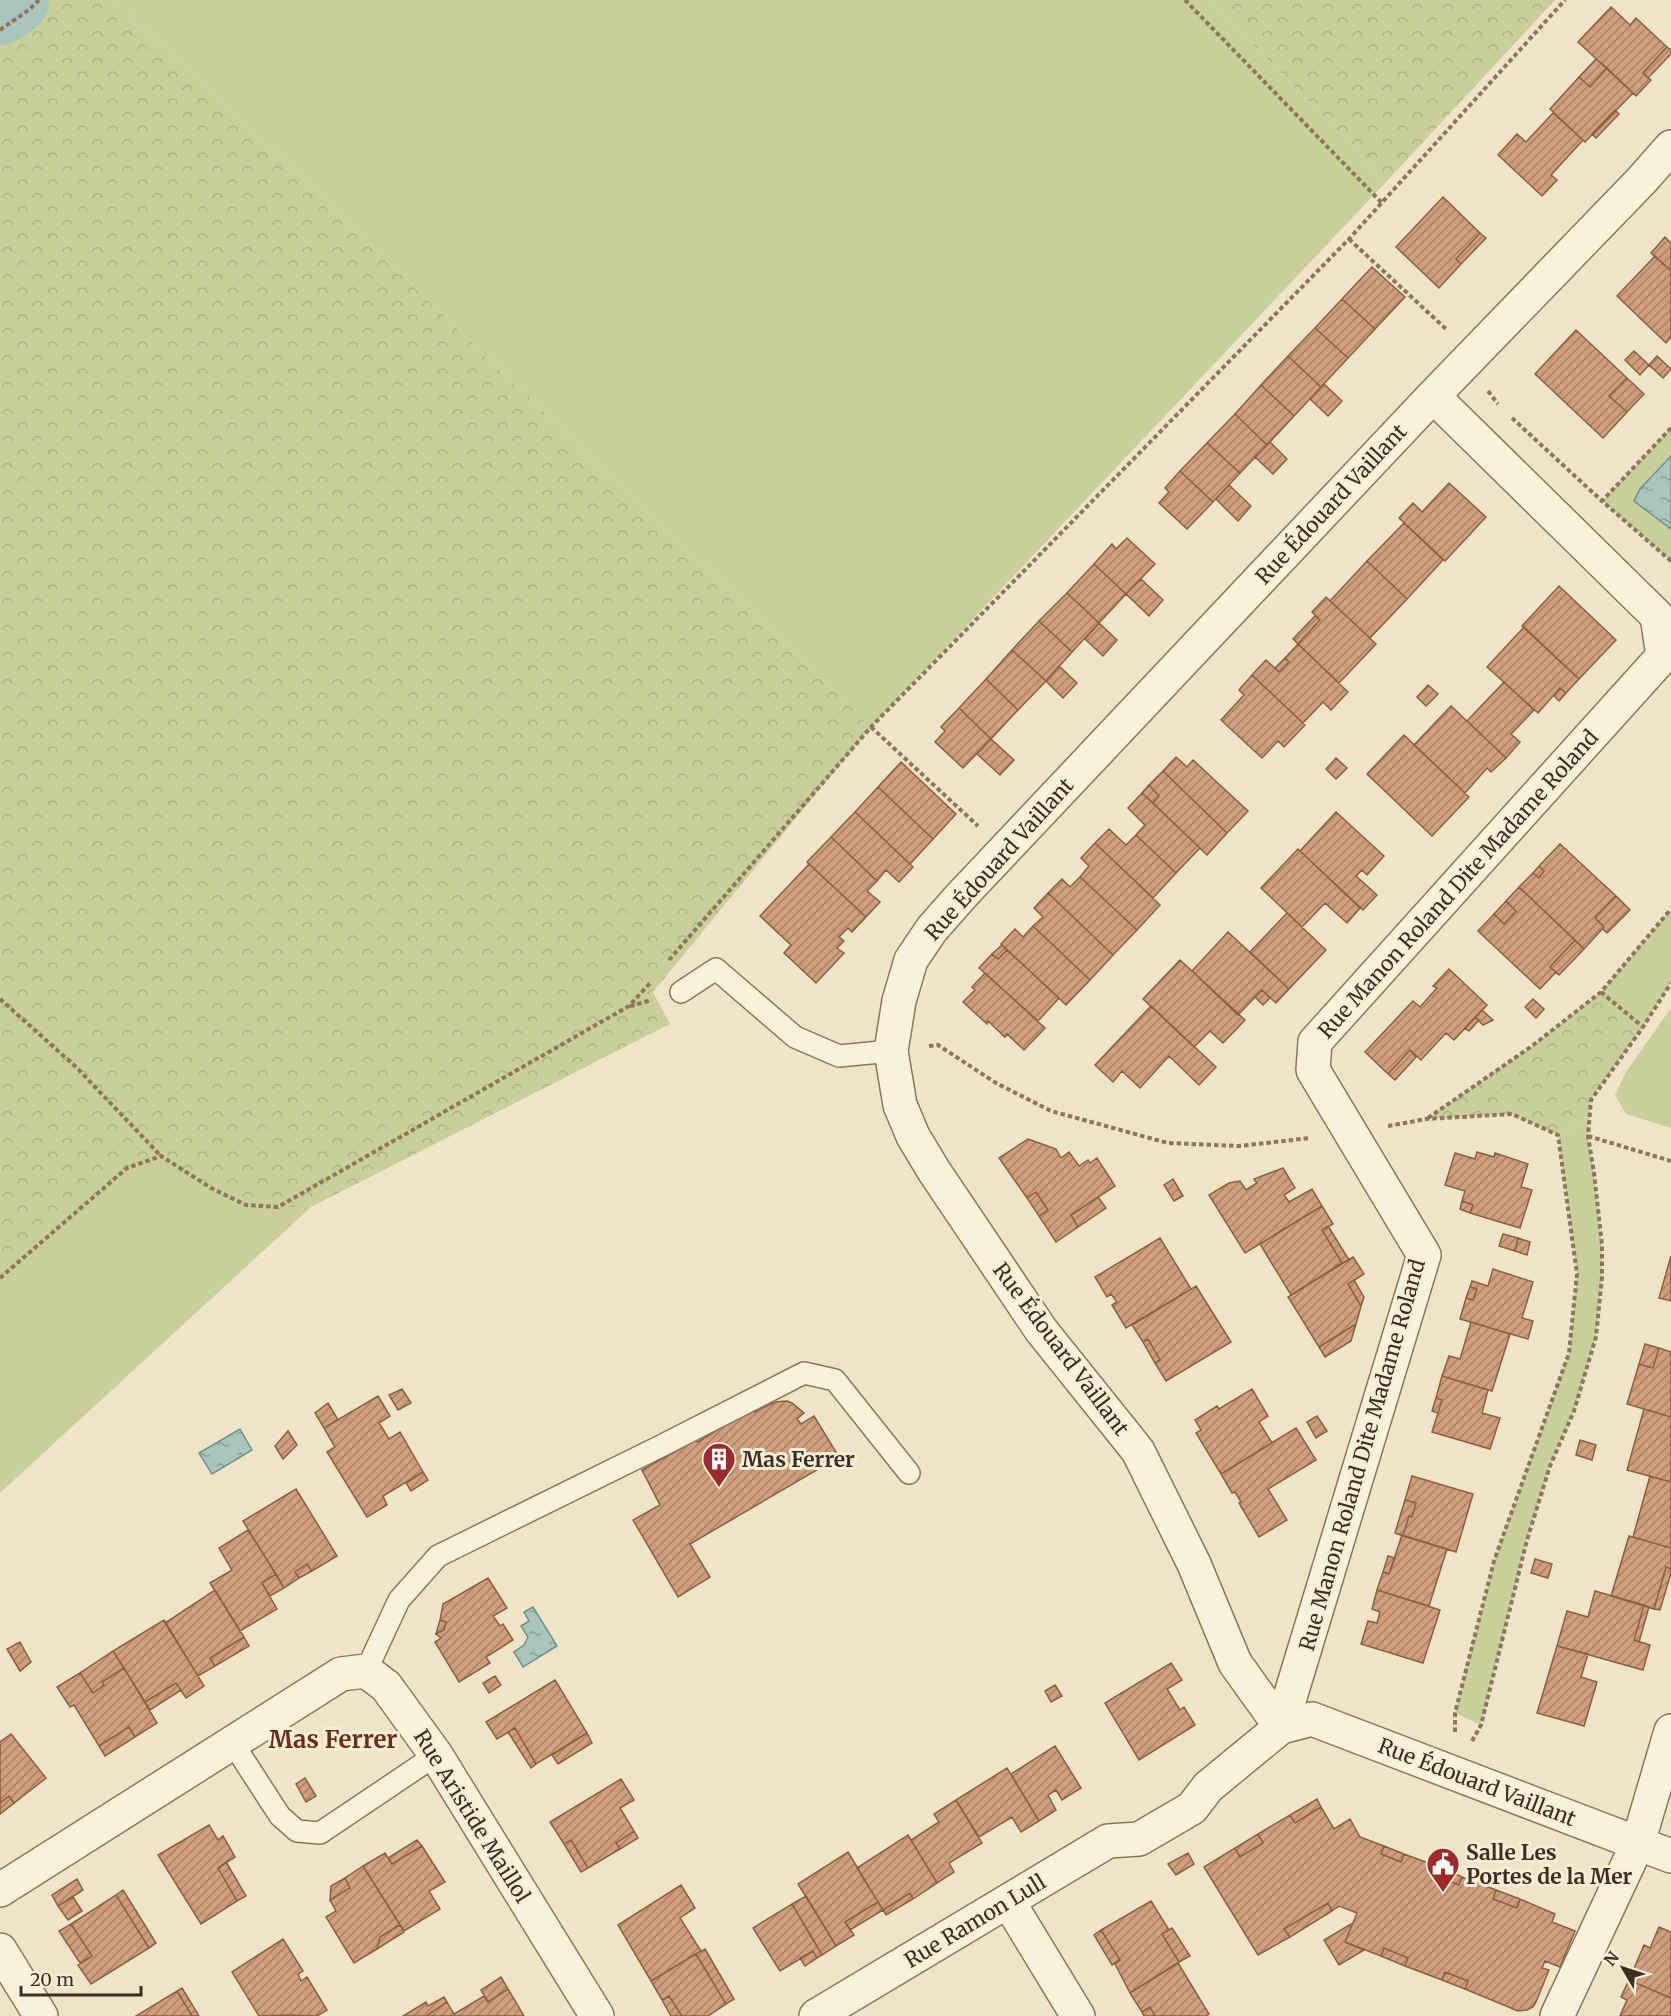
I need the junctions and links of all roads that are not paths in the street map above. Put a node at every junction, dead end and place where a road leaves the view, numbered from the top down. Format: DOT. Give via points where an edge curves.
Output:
graph roads {
  1 [pos="1671,147"];
  2 [pos="1433,396"];
  3 [pos="681,992"];
  4 [pos="891,1051"];
  5 [pos="909,1473"];
  6 [pos="366,1671"];
  7 [pos="1281,1727"];
  8 [pos="1671,1731"];
  9 [pos="232,1742"];
  10 [pos="436,1755"];
  11 [pos="1139,1839"];
  12 [pos="1638,1843"];
  13 [pos="1671,1856"];
  14 [pos="0,1890"];
  15 [pos="1008,1901"];
  16 [pos="0,1950"];
  17 [pos="41,2016"];
  18 [pos="597,2016"];
  19 [pos="816,2016"];
  20 [pos="1078,2016"];
  21 [pos="1557,2016"];
  1 -- 2 [label="street, Rue Édouard Vaillant"];
  2 -- 4 [label="street, Rue Édouard Vaillant" via="932,929 912,960 899,1001"];
  2 -- 7 [label="street, Rue Manon Roland Dite Madame Roland" via="1658,616 1663,656 1315,1042 1313,1070 1424,1255"];
  3 -- 4 [label="lane" via="716,969 795,1037 839,1056"];
  4 -- 7 [label="street, Rue Édouard Vaillant" via="900,1105 913,1136 1041,1330 1138,1450 1194,1564 1235,1663"];
  5 -- 6 [label="lane" via="835,1380 804,1373 438,1556 399,1600"];
  6 -- 9 [label="street" via="341,1674"];
  6 -- 10 [label="street, Rue Aristide Maillol" via="386,1686"];
  7 -- 11 [label="street, Rue Édouard Vaillant" via="1208,1787 1192,1808"];
  7 -- 12 [label="street, Rue Édouard Vaillant" via="1312,1719"];
  8 -- 12 [label="street"];
  9 -- 10 [label="lane" via="280,1816 297,1831 320,1833"];
  9 -- 14 [label="street"];
  10 -- 18 [label="street, Rue Aristide Maillol"];
  11 -- 15 [label="street, Rue Ramon Lull" via="1108,1841"];
  12 -- 13 [label="street, Rue Édouard Vaillant"];
  12 -- 21 [label="street"];
  15 -- 19 [label="street, Rue Ramon Lull"];
  15 -- 20 [label="street"];
  16 -- 17 [label="street"];
}
